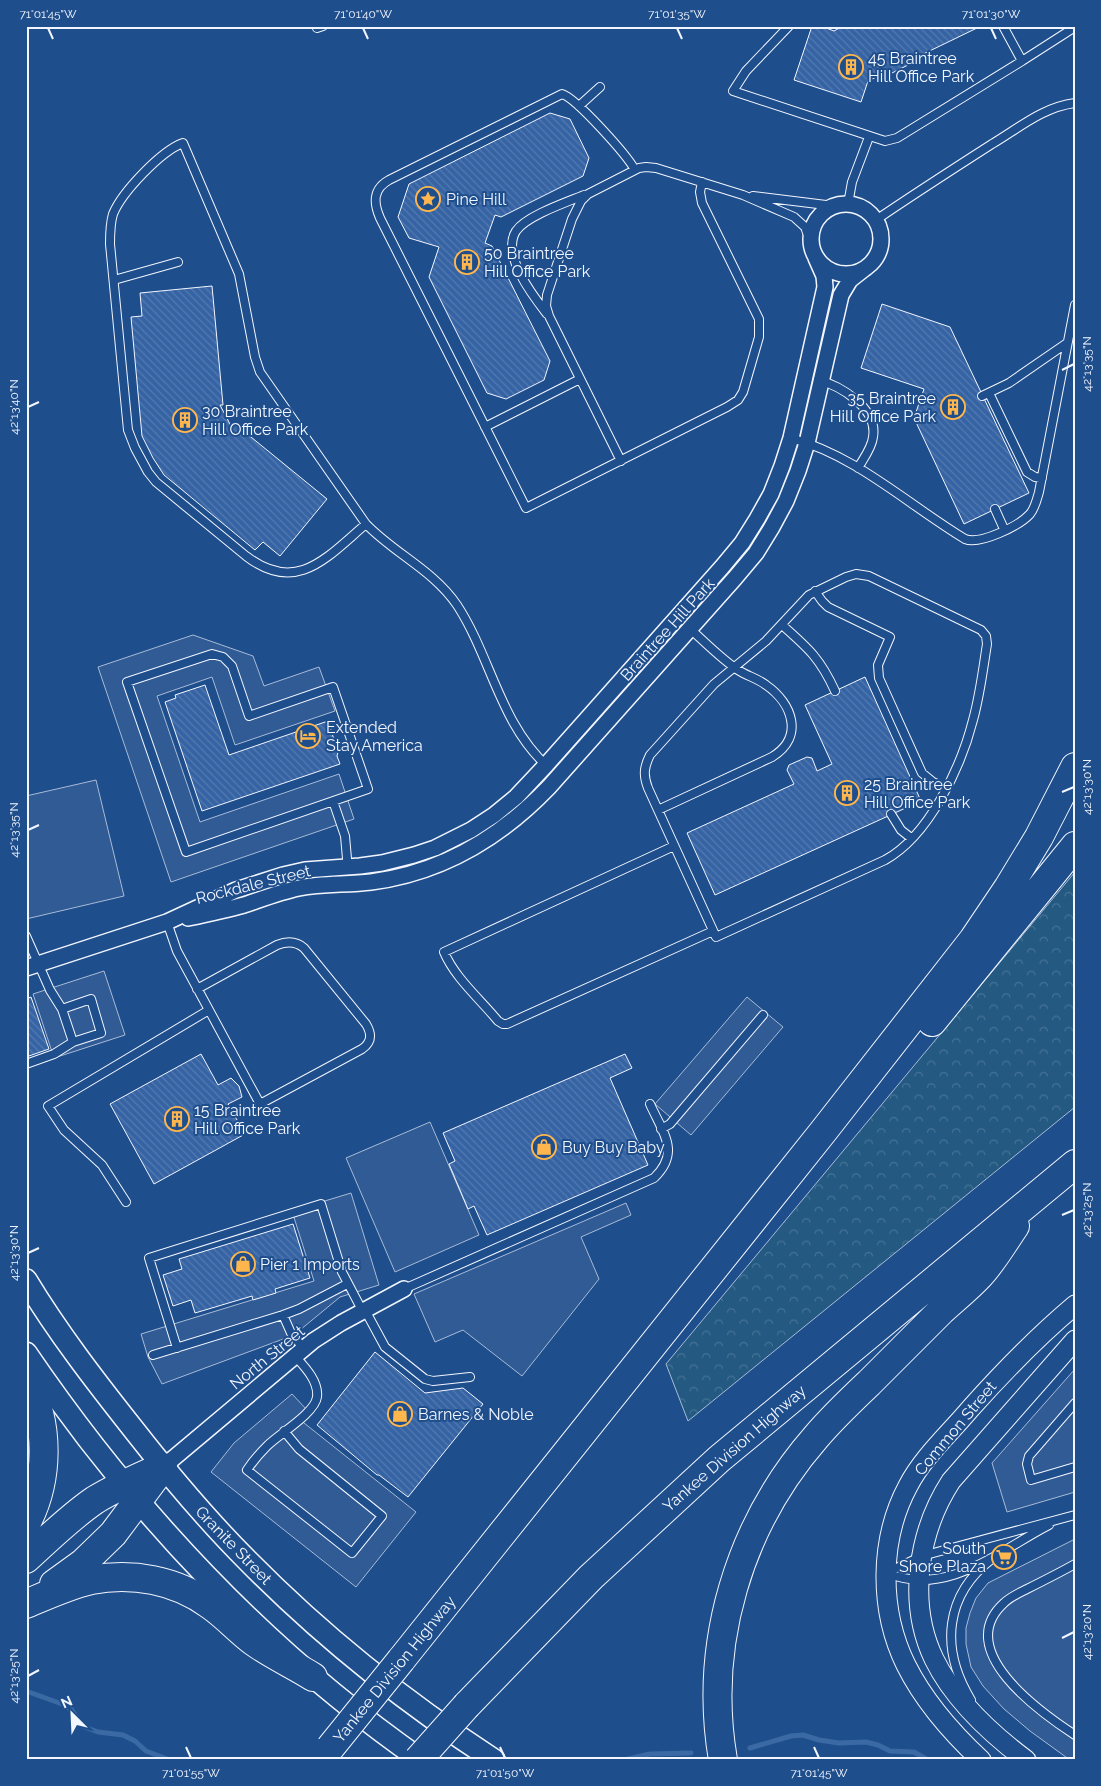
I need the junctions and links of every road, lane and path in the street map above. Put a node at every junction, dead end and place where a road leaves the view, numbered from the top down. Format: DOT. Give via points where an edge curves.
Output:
graph roads {
  1 [pos="316,26"];
  2 [pos="322,26"];
  3 [pos="789,26"];
  4 [pos="1004,26"];
  5 [pos="1075,27"];
  6 [pos="1022,61"];
  7 [pos="600,87"];
  8 [pos="1075,103"];
  9 [pos="579,106"];
  10 [pos="869,137"];
  11 [pos="635,170"];
  12 [pos="702,182"];
  13 [pos="588,194"];
  14 [pos="743,195"];
  15 [pos="845,204"];
  16 [pos="876,220"];
  17 [pos="814,252"];
  18 [pos="178,262"];
  19 [pos="864,269"];
  20 [pos="114,280"];
  21 [pos="1075,305"];
  22 [pos="548,316"];
  23 [pos="1067,343"];
  24 [pos="805,378"];
  25 [pos="580,379"];
  26 [pos="821,381"];
  27 [pos="485,427"];
  28 [pos="791,438"];
  29 [pos="807,443"];
  30 [pos="621,461"];
  31 [pos="858,468"];
  32 [pos="1042,478"];
  33 [pos="995,509"];
  34 [pos="366,524"];
  35 [pos="1004,530"];
  36 [pos="815,591"];
  37 [pos="677,617"];
  38 [pos="782,625"];
  39 [pos="690,628"];
  40 [pos="734,667"];
  41 [pos="835,691"];
  42 [pos="546,765"];
  43 [pos="1075,767"];
  44 [pos="559,777"];
  45 [pos="946,788"];
  46 [pos="333,801"];
  47 [pos="658,810"];
  48 [pos="892,814"];
  49 [pos="911,838"];
  50 [pos="674,846"];
  51 [pos="1075,846"];
  52 [pos="348,867"];
  53 [pos="348,884"];
  54 [pos="167,922"];
  55 [pos="713,931"];
  56 [pos="26,936"];
  57 [pos="33,966"];
  58 [pos="197,989"];
  59 [pos="62,1009"];
  60 [pos="209,1010"];
  61 [pos="763,1015"];
  62 [pos="73,1042"];
  63 [pos="26,1064"];
  64 [pos="650,1104"];
  65 [pos="661,1129"];
  66 [pos="822,1133"];
  67 [pos="1075,1164"];
  68 [pos="1037,1195"];
  69 [pos="126,1202"];
  70 [pos="26,1280"];
  71 [pos="347,1284"];
  72 [pos="404,1289"];
  73 [pos="1075,1305"];
  74 [pos="364,1311"];
  75 [pos="283,1315"];
  76 [pos="1075,1340"];
  77 [pos="177,1348"];
  78 [pos="300,1352"];
  79 [pos="26,1353"];
  80 [pos="153,1355"];
  81 [pos="470,1377"];
  82 [pos="26,1379"];
  83 [pos="1075,1403"];
  84 [pos="284,1431"];
  85 [pos="163,1467"];
  86 [pos="1075,1467"];
  87 [pos="131,1492"];
  88 [pos="1075,1515"];
  89 [pos="1065,1518"];
  90 [pos="26,1524"];
  91 [pos="922,1556"];
  92 [pos="26,1558"];
  93 [pos="993,1558"];
  94 [pos="1075,1564"];
  95 [pos="886,1573"];
  96 [pos="920,1580"];
  97 [pos="26,1603"];
  98 [pos="313,1676"];
  99 [pos="993,1732"];
  100 [pos="1075,1735"];
  101 [pos="326,1754"];
  102 [pos="419,1760"];
  103 [pos="494,1760"];
  104 [pos="723,1760"];
  105 [pos="981,1760"];
  106 [pos="1026,1760"];
  1 -- 2 [label="lane"];
  3 -- 10 [label="lane" via="746,71 733,91"];
  4 -- 6 [label="lane"];
  5 -- 6 [label="lane"];
  6 -- 10 [label="lane" via="894,139 881,141"];
  7 -- 9 [label="lane"];
  8 -- 16 [label="lane" via="1053,107 1040,114"];
  9 -- 11 [label="lane"];
  9 -- 27 [label="lane" via="568,96 556,96 389,180 374,196 380,218"];
  10 -- 15 [label="lane"];
  11 -- 12 [label="lane" via="654,167"];
  11 -- 13 [label="lane"];
  12 -- 14 [label="lane"];
  12 -- 30 [label="lane" via="702,203 759,319 759,337 744,389 731,405"];
  13 -- 22 [label="lane" via="576,209 547,296"];
  13 -- 22 [label="lane" via="530,219 514,235 514,260"];
  14 -- 15 [label="lane"];
  14 -- 17 [label="lane" via="798,219 808,232"];
  15 -- 16 [label="street" via="866,210"];
  15 -- 17 [label="street, Braintree Hill Park" via="825,212 816,221 811,234"];
  16 -- 19 [label="street, Braintree Hill Park" via="881,246 877,256"];
  17 -- 19 [label="street" via="825,267 842,274 854,274"];
  17 -- 24 [label="street, Braintree Hill Park" via="825,287"];
  18 -- 20 [label="lane"];
  19 -- 26 [label="street, Braintree Hill Park" via="850,280 841,295"];
  20 -- 34 [label="lane" via="128,430 156,482 252,561 277,572 291,573 312,566"];
  20 -- 34 [label="lane" via="110,231 117,207 138,178 166,153 183,143 239,274 260,372"];
  21 -- 23 [label="lane"];
  22 -- 25 [label="lane"];
  23 -- 32 [label="lane"];
  23 -- 32 [label="lane" via="986,395 1027,472"];
  24 -- 26 [label="lane"];
  24 -- 28 [label="street, Braintree Hill Park"];
  25 -- 27 [label="lane"];
  25 -- 30 [label="lane"];
  26 -- 29 [label="street, Braintree Hill Park"];
  26 -- 31 [label="lane" via="853,397 874,428 872,442"];
  27 -- 30 [label="lane" via="526,508"];
  28 -- 29 [label="lane"];
  28 -- 37 [label="street, Braintree Hill Park" via="776,481 750,531"];
  29 -- 31 [label="lane"];
  29 -- 39 [label="street, Braintree Hill Park" via="786,501 764,540"];
  31 -- 35 [label="lane" via="965,539 978,540"];
  32 -- 35 [label="lane" via="1033,510"];
  33 -- 35 [label="lane"];
  34 -- 42 [label="lane" via="390,546 426,571 455,603 512,720 532,752"];
  36 -- 38 [label="lane"];
  36 -- 45 [label="lane" via="832,609 890,637 878,665 880,682 922,772"];
  36 -- 45 [label="lane" via="846,577 865,575 985,634 987,644 974,719"];
  37 -- 39 [label="lane"];
  37 -- 42 [label="street, Braintree Hill Park"];
  38 -- 40 [label="lane"];
  38 -- 41 [label="lane" via="819,661"];
  39 -- 40 [label="lane"];
  39 -- 44 [label="street, Braintree Hill Park"];
  40 -- 47 [label="lane" via="708,691 646,762 645,779"];
  40 -- 47 [label="lane" via="761,681 779,697 792,723 790,740 772,757"];
  42 -- 44 [label="lane"];
  42 -- 52 [label="street, Braintree Hill Park" via="505,806 459,837 404,858"];
  43 -- 66 [label="highway" via="1034,844 977,933"];
  44 -- 53 [label="street, Braintree Hill Park" via="527,810 466,852 409,875"];
  45 -- 49 [label="lane" via="930,816"];
  46 -- 46 [label="lane" via="368,789 333,687 249,716 232,666 218,655 202,656 127,682 186,852"];
  46 -- 52 [label="lane" via="345,836"];
  47 -- 50 [label="lane"];
  48 -- 49 [label="lane"];
  49 -- 55 [label="lane" via="885,860 716,937"];
  50 -- 55 [label="lane"];
  50 -- 55 [label="lane" via="444,952 463,980 505,1025"];
  51 -- 66 [label="highway" via="891,1072"];
  52 -- 53 [label="lane"];
  52 -- 54 [label="street, Rockdale Street" via="283,875 236,890"];
  53 -- 54 [label="street, Rockdale Street" via="299,888 225,910"];
  54 -- 57 [label="street, Rockdale Street"];
  54 -- 58 [label="lane" via="177,951"];
  56 -- 57 [label="lane"];
  57 -- 59 [label="lane"];
  58 -- 60 [label="lane"];
  58 -- 60 [label="lane" via="278,945 296,943 304,948 366,1024 371,1039 362,1049 260,1104"];
  59 -- 62 [label="lane"];
  59 -- 62 [label="lane" via="91,1000 102,1033"];
  60 -- 69 [label="lane" via="48,1106 64,1130 102,1165"];
  61 -- 65 [label="lane" via="674,1120"];
  62 -- 63 [label="lane" via="54,1054"];
  64 -- 65 [label="lane"];
  65 -- 72 [label="lane" via="669,1148 669,1158 650,1181"];
  66 -- 101 [label="highway, Yankee Division Highway, bridge"];
  67 -- 68 [label="highway, Yankee Division Highway"];
  68 -- 102 [label="highway, Yankee Division Highway, bridge" via="697,1478 584,1584 467,1705"];
  68 -- 104 [label="highway" via="981,1274 816,1436 765,1509 745,1552 723,1626 718,1682"];
  70 -- 85 [label="main road, Granite Street" via="93,1378"];
  71 -- 74 [label="lane"];
  71 -- 75 [label="lane"];
  71 -- 77 [label="lane" via="321,1204 149,1258"];
  72 -- 74 [label="street, North Street"];
  73 -- 95 [label="street, Common Street" via="1005,1370 917,1472 894,1522"];
  74 -- 78 [label="street, North Street" via="323,1334"];
  74 -- 81 [label="lane" via="385,1347 427,1380"];
  75 -- 77 [label="lane"];
  75 -- 78 [label="lane"];
  76 -- 91 [label="street, Common Street" via="951,1481 932,1517"];
  77 -- 80 [label="lane"];
  78 -- 84 [label="lane" via="317,1398 312,1408"];
  78 -- 85 [label="street, North Street"];
  79 -- 87 [label="main road"];
  82 -- 90 [label="highway" via="38,1411 44,1458 40,1491"];
  83 -- 86 [label="lane" via="1032,1452 1027,1464 1031,1480"];
  84 -- 84 [label="lane" via="247,1470 352,1553 382,1516 304,1453"];
  85 -- 87 [label="highway"];
  85 -- 103 [label="main road, Granite Street" via="243,1556 323,1631 395,1690"];
  87 -- 92 [label="highway" via="107,1493"];
  87 -- 97 [label="highway" via="113,1534 94,1553"];
  87 -- 98 [label="main road" via="237,1606"];
  88 -- 89 [label="lane"];
  89 -- 91 [label="lane"];
  89 -- 93 [label="lane"];
  91 -- 95 [label="lane"];
  91 -- 96 [label="street, Common Street"];
  93 -- 96 [label="lane" via="960,1573"];
  93 -- 99 [label="lane" via="971,1579 960,1597 952,1616 950,1635 959,1675 968,1695"];
  94 -- 100 [label="lane" via="1006,1601 994,1615 989,1636 993,1658 1001,1672 1020,1692"];
  95 -- 96 [label="lane"];
  95 -- 105 [label="street, Common Street" via="890,1615 906,1665 936,1711"];
  96 -- 99 [label="street, Common Street" via="923,1624 934,1659 957,1694"];
  97 -- 98 [label="highway" via="90,1580 127,1576 152,1580 178,1587 200,1598 254,1642"];
  98 -- 102 [label="main road"];
  99 -- 106 [label="street, Common Street"];
}
